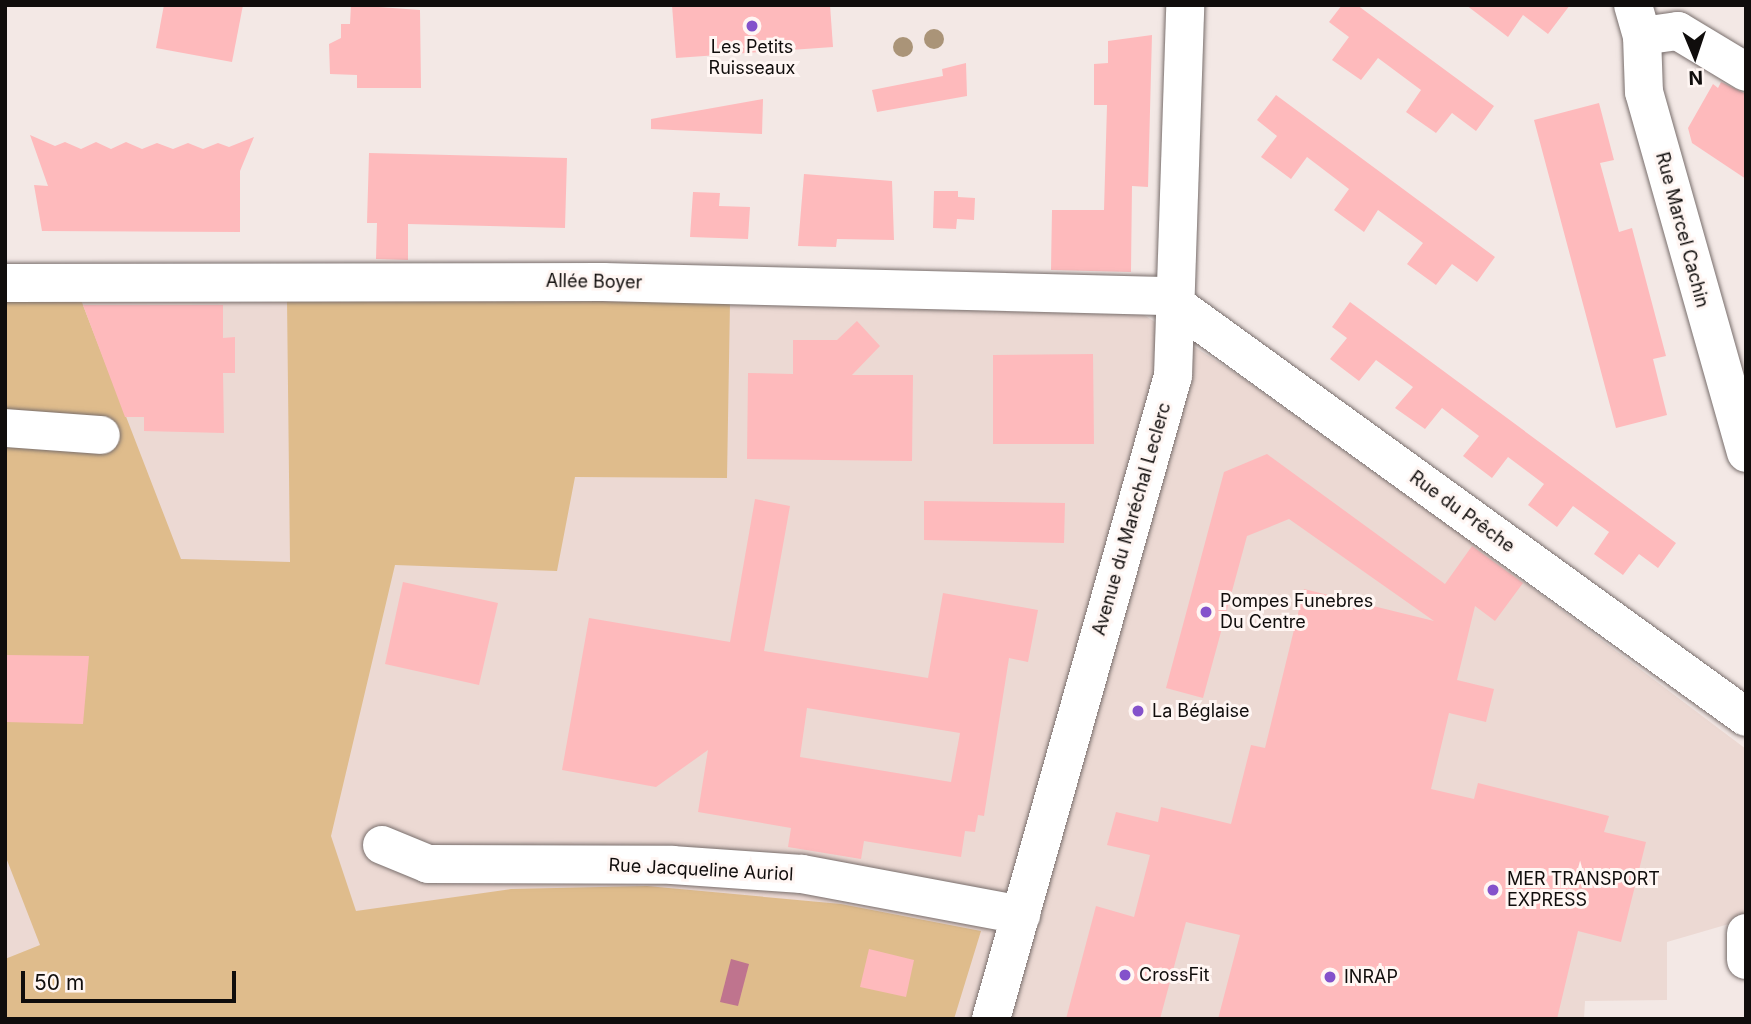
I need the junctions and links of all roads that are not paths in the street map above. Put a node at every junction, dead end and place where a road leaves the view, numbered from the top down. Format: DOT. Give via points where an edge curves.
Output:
graph roads {
  1 [pos="1185,5"];
  2 [pos="1638,21"];
  3 [pos="1746,72"];
  4 [pos="5,283"];
  5 [pos="1179,306"];
  6 [pos="5,428"];
  7 [pos="102,435"];
  8 [pos="1746,453"];
  9 [pos="1746,718"];
  10 [pos="382,845"];
  11 [pos="1021,915"];
  12 [pos="1746,933"];
  13 [pos="1746,960"];
  14 [pos="991,1019"];
  1 -- 5 [label="street, Avenue du Maréchal Leclerc"];
  2 -- 3 [label="street" via="1678,31"];
  2 -- 8 [label="street, Rue Marcel Cachin" via="1644,92"];
  4 -- 5 [label="street, Allée Boyer" via="612,282 1153,295"];
  5 -- 9 [label="street, Rue du Prêche"];
  5 -- 11 [label="street, Avenue du Maréchal Leclerc" via="1173,376"];
  6 -- 7 [label="street"];
  10 -- 11 [label="street, Rue Jacqueline Auriol" via="428,864 672,865 802,874"];
  11 -- 14 [label="street, Avenue du Maréchal Leclerc"];
  12 -- 13 [label="street"];
}
